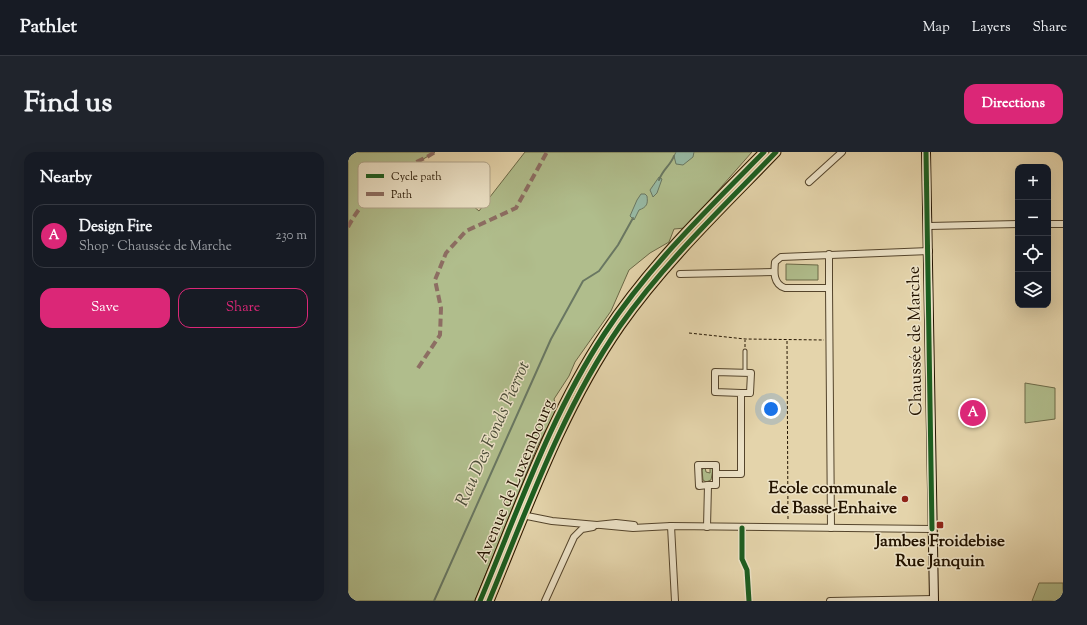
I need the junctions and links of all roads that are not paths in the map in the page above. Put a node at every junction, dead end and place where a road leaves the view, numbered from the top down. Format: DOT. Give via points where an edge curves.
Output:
graph roads {
  1 [pos="764,152"];
  2 [pos="776,152"];
  3 [pos="842,152"];
  4 [pos="926,152"];
  5 [pos="809,182"];
  6 [pos="1015,224"];
  7 [pos="1051,224"];
  8 [pos="1063,224"];
  9 [pos="929,226"];
  10 [pos="929,251"];
  11 [pos="829,254"];
  12 [pos="774,272"];
  13 [pos="680,274"];
  14 [pos="829,288"];
  15 [pos="745,351"];
  16 [pos="745,372"];
  17 [pos="740,393"];
  18 [pos="716,474"];
  19 [pos="708,485"];
  20 [pos="521,514"];
  21 [pos="599,525"];
  22 [pos="671,526"];
  23 [pos="706,527"];
  24 [pos="831,528"];
  25 [pos="932,529"];
  26 [pos="934,600"];
  27 [pos="480,601"];
  28 [pos="489,601"];
  29 [pos="545,601"];
  30 [pos="674,601"];
  31 [pos="830,601"];
  1 -- 20 [label="main road, Avenue de Luxembourg" via="656,266 616,316 561,409"];
  2 -- 20 [label="main road, Avenue de Luxembourg" via="663,270 619,327 569,412"];
  3 -- 5 [label="street"];
  4 -- 9 [label="main road, Chaussée de Marche"];
  6 -- 9 [label="street"];
  7 -- 8 [label="street"];
  9 -- 10 [label="main road, Chaussée de Marche"];
  10 -- 11 [label="street"];
  10 -- 25 [label="main road, Chaussée de Marche"];
  11 -- 12 [label="street" via="779,257 774,262"];
  11 -- 14 [label="street"];
  12 -- 13 [label="street"];
  12 -- 14 [label="street" via="782,287"];
  14 -- 24 [label="street"];
  15 -- 16 [label="lane"];
  16 -- 17 [label="street" via="751,373 750,392"];
  16 -- 17 [label="street" via="715,372 715,392"];
  17 -- 18 [label="street" via="741,474"];
  18 -- 19 [label="street" via="716,485"];
  18 -- 19 [label="street" via="716,465 698,465 699,486"];
  19 -- 23 [label="street"];
  20 -- 21 [label="street" via="552,521"];
  20 -- 27 [label="main road, Avenue de Luxembourg"];
  20 -- 28 [label="main road, Avenue de Luxembourg"];
  21 -- 22 [label="street" via="616,523"];
  21 -- 29 [label="street" via="582,530 574,537"];
  22 -- 23 [label="street"];
  22 -- 30 [label="street"];
  23 -- 24 [label="street"];
  24 -- 25 [label="street"];
  25 -- 26 [label="main road, Chaussée de Marche"];
  26 -- 31 [label="street"];
}
